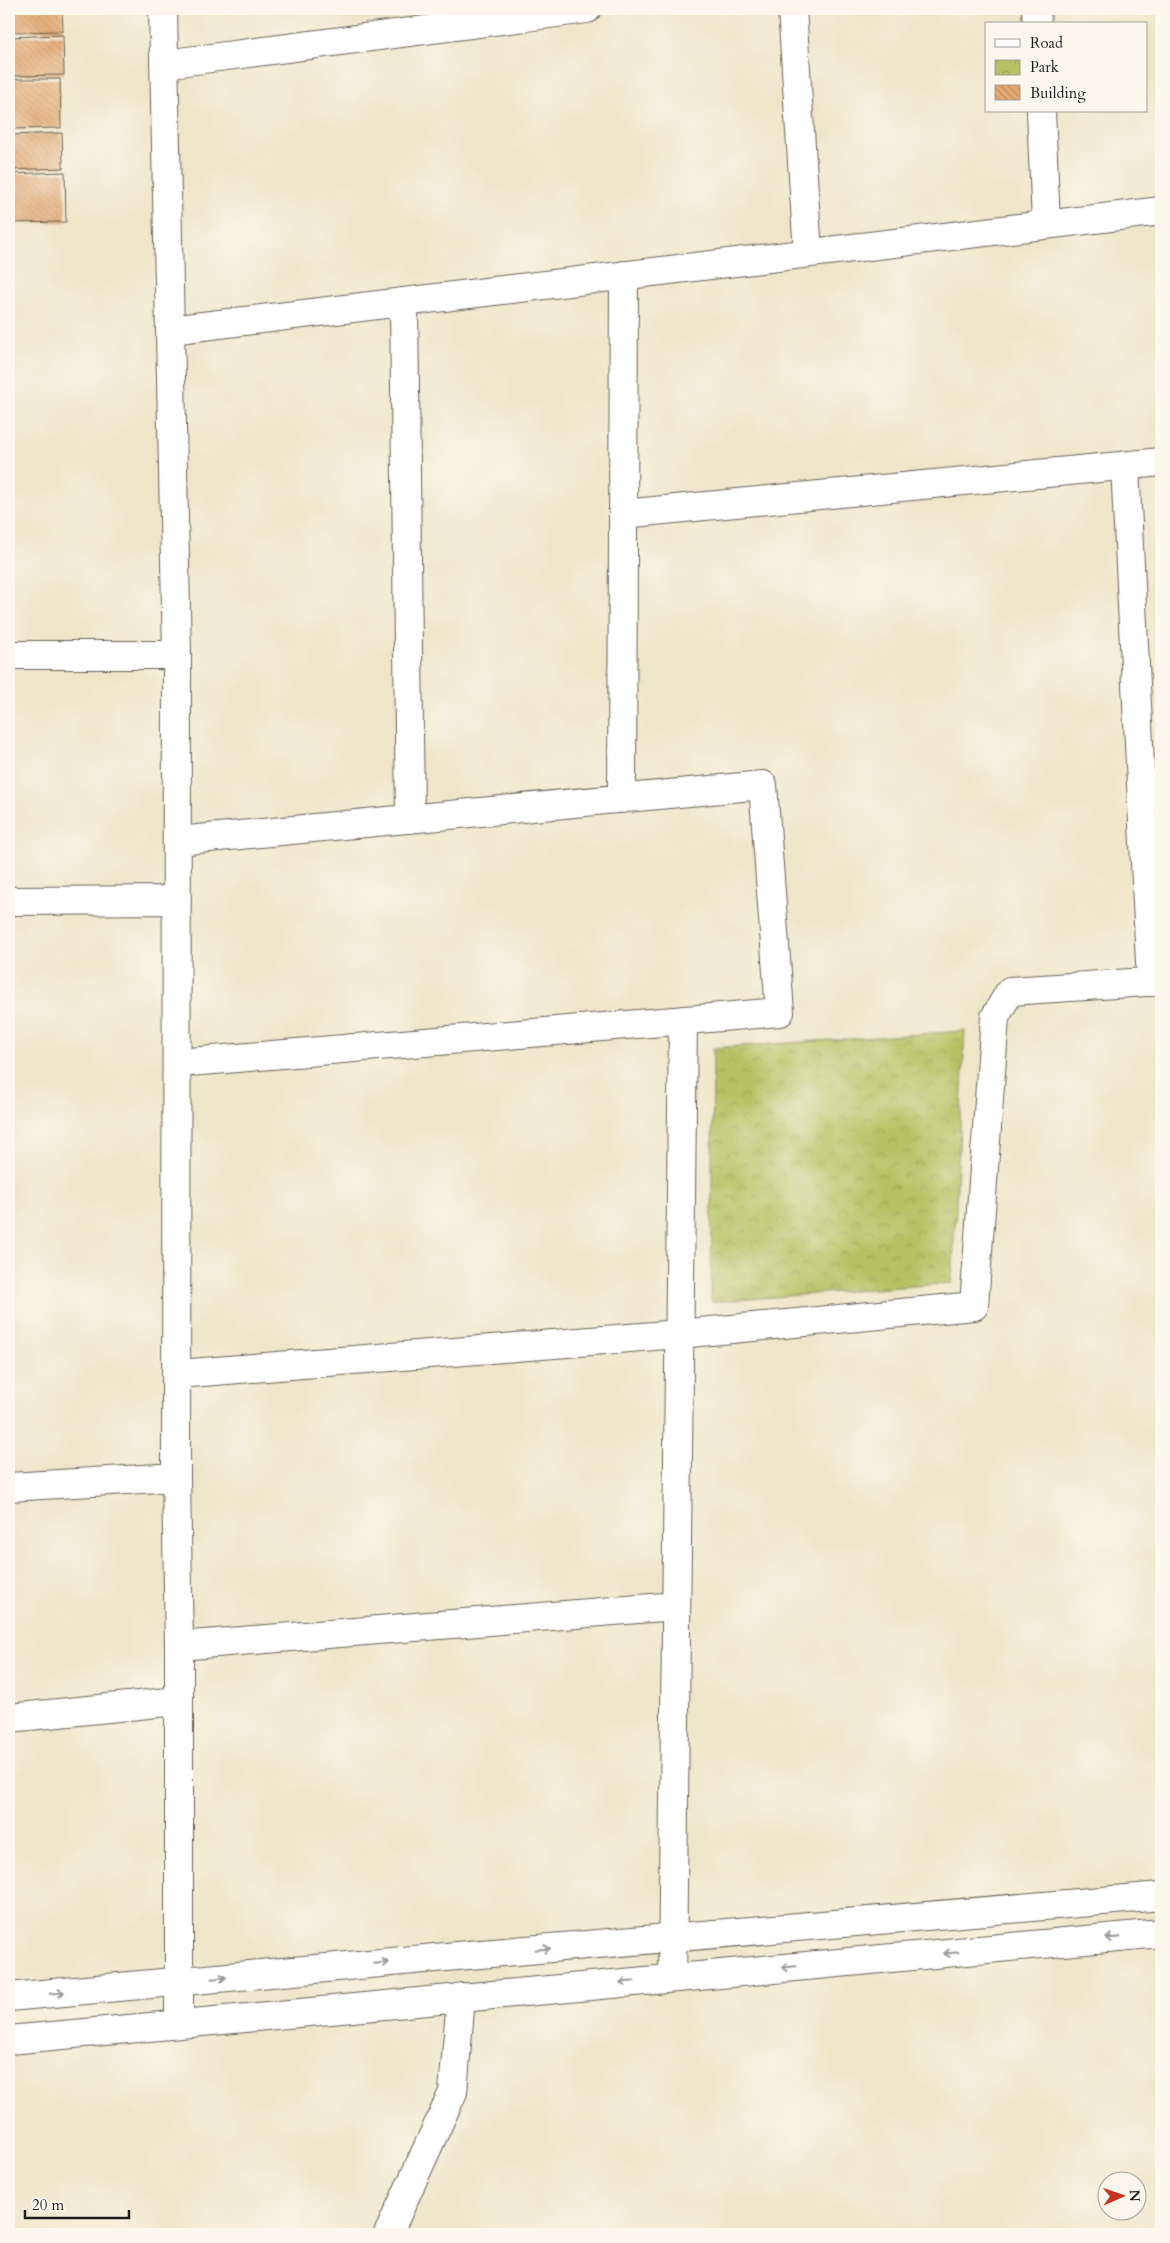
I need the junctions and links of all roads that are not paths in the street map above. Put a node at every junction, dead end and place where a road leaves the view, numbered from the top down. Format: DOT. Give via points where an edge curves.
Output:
graph roads {
  1 [pos="163,9"];
  2 [pos="587,9"];
  3 [pos="792,9"];
  4 [pos="1036,9"];
  5 [pos="1036,22"];
  6 [pos="164,64"];
  7 [pos="1041,112"];
  8 [pos="1161,211"];
  9 [pos="1046,224"];
  10 [pos="808,253"];
  11 [pos="624,275"];
  12 [pos="404,302"];
  13 [pos="170,330"];
  14 [pos="1161,462"];
  15 [pos="1125,466"];
  16 [pos="623,514"];
  17 [pos="9,655"];
  18 [pos="176,655"];
  19 [pos="1150,747"];
  20 [pos="622,798"];
  21 [pos="410,819"];
  22 [pos="177,841"];
  23 [pos="177,900"];
  24 [pos="9,901"];
  25 [pos="1156,982"];
  26 [pos="683,1020"];
  27 [pos="178,1063"];
  28 [pos="679,1334"];
  29 [pos="178,1374"];
  30 [pos="176,1477"];
  31 [pos="9,1487"];
  32 [pos="676,1606"];
  33 [pos="178,1646"];
  34 [pos="178,1701"];
  35 [pos="9,1718"];
  36 [pos="1161,1896"];
  37 [pos="1161,1933"];
  38 [pos="673,1938"];
  39 [pos="672,1978"];
  40 [pos="179,1982"];
  41 [pos="9,1997"];
  42 [pos="461,1997"];
  43 [pos="178,2024"];
  44 [pos="9,2040"];
  45 [pos="388,2234"];
  1 -- 6 [label="street"];
  2 -- 6 [label="street"];
  3 -- 10 [label="street"];
  4 -- 5 [label="street"];
  6 -- 13 [label="street"];
  7 -- 9 [label="street"];
  8 -- 9 [label="street"];
  9 -- 10 [label="street"];
  10 -- 11 [label="street"];
  11 -- 12 [label="street"];
  11 -- 16 [label="street"];
  12 -- 13 [label="street"];
  12 -- 21 [label="street"];
  13 -- 18 [label="street"];
  14 -- 15 [label="street"];
  15 -- 16 [label="street"];
  15 -- 19 [label="street"];
  16 -- 20 [label="street"];
  17 -- 18 [label="street"];
  18 -- 22 [label="street"];
  19 -- 25 [label="street"];
  20 -- 21 [label="street"];
  20 -- 26 [label="street" via="763,785 780,1012"];
  21 -- 22 [label="street"];
  22 -- 23 [label="street"];
  23 -- 24 [label="street"];
  23 -- 27 [label="street"];
  25 -- 28 [label="street" via="1010,991 995,1017 974,1306"];
  26 -- 27 [label="street"];
  26 -- 28 [label="street"];
  27 -- 29 [label="street"];
  28 -- 29 [label="street"];
  28 -- 32 [label="street"];
  29 -- 30 [label="street"];
  30 -- 31 [label="street"];
  30 -- 33 [label="street"];
  32 -- 33 [label="street"];
  32 -- 38 [label="street"];
  33 -- 34 [label="street"];
  34 -- 35 [label="street"];
  34 -- 40 [label="street"];
  36 -- 38 [label="street"];
  37 -- 39 [label="street, one-way"];
  38 -- 39 [label="street"];
  40 -- 38 [label="street, one-way"];
  39 -- 42 [label="street, one-way"];
  41 -- 40 [label="street, one-way"];
  40 -- 43 [label="street"];
  42 -- 43 [label="street"];
  42 -- 45 [label="street" via="453,2092"];
  43 -- 44 [label="street"];
}
